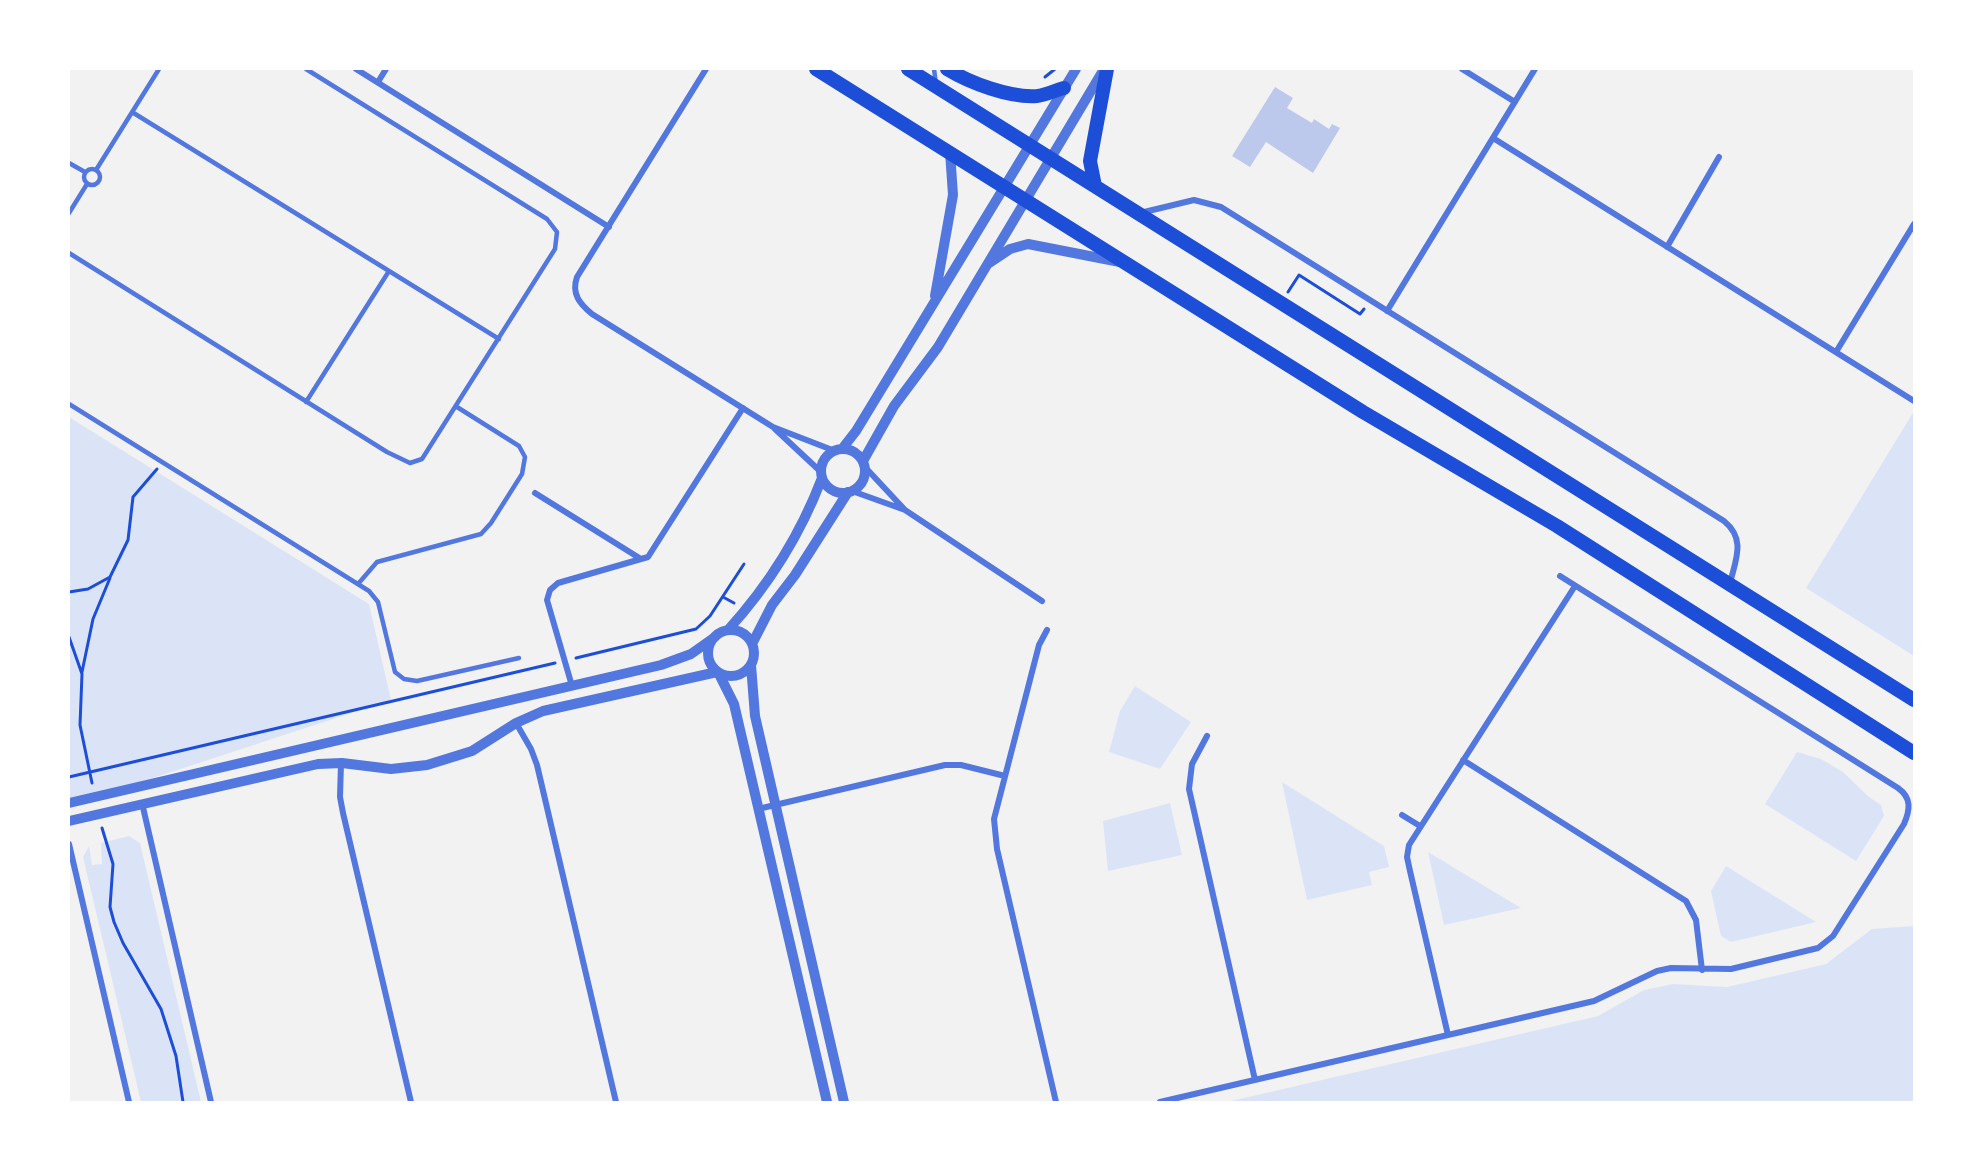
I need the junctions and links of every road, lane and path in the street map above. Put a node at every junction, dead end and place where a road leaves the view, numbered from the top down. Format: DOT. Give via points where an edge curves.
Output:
graph roads {
  1 [pos="159,69"];
  2 [pos="306,69"];
  3 [pos="356,69"];
  4 [pos="386,69"];
  5 [pos="705,69"];
  6 [pos="816,69"];
  7 [pos="908,69"];
  8 [pos="934,69"];
  9 [pos="948,69"];
  10 [pos="1076,69"];
  11 [pos="1105,69"];
  12 [pos="1462,69"];
  13 [pos="1535,69"];
  14 [pos="378,82"];
  15 [pos="937,87"];
  16 [pos="1064,88"];
  17 [pos="1515,102"];
  18 [pos="132,112"];
  19 [pos="1493,138"];
  20 [pos="1028,145"];
  21 [pos="950,152"];
  22 [pos="1719,157"];
  23 [pos="1051,158"];
  24 [pos="69,163"];
  25 [pos="96,170"];
  26 [pos="85,172"];
  27 [pos="87,184"];
  28 [pos="1003,185"];
  29 [pos="1095,186"];
  30 [pos="1025,199"];
  31 [pos="69,213"];
  32 [pos="1139,214"];
  33 [pos="1914,224"];
  34 [pos="609,227"];
  35 [pos="1667,247"];
  36 [pos="69,253"];
  37 [pos="1129,264"];
  38 [pos="987,265"];
  39 [pos="389,271"];
  40 [pos="1284,297"];
  41 [pos="1369,300"];
  42 [pos="934,302"];
  43 [pos="1387,311"];
  44 [pos="499,339"];
  45 [pos="1836,352"];
  46 [pos="1914,401"];
  47 [pos="306,402"];
  48 [pos="69,404"];
  49 [pos="457,407"];
  50 [pos="743,408"];
  51 [pos="773,427"];
  52 [pos="838,450"];
  53 [pos="162,462"];
  54 [pos="864,464"];
  55 [pos="822,475"];
  56 [pos="850,492"];
  57 [pos="535,493"];
  58 [pos="905,510"];
  59 [pos="641,559"];
  60 [pos="1560,576"];
  61 [pos="110,577"];
  62 [pos="358,584"];
  63 [pos="1730,584"];
  64 [pos="1575,586"];
  65 [pos="69,592"];
  66 [pos="1042,601"];
  67 [pos="728,630"];
  68 [pos="1047,630"];
  69 [pos="69,637"];
  70 [pos="715,637"];
  71 [pos="752,644"];
  72 [pos="519,658"];
  73 [pos="751,665"];
  74 [pos="718,673"];
  75 [pos="82,674"];
  76 [pos="572,687"];
  77 [pos="1914,700"];
  78 [pos="516,723"];
  79 [pos="1207,736"];
  80 [pos="1914,753"];
  81 [pos="1463,760"];
  82 [pos="342,763"];
  83 [pos="1005,776"];
  84 [pos="95,797"];
  85 [pos="69,803"];
  86 [pos="142,803"];
  87 [pos="775,805"];
  88 [pos="758,809"];
  89 [pos="1402,814"];
  90 [pos="99,815"];
  91 [pos="69,821"];
  92 [pos="1420,826"];
  93 [pos="69,844"];
  94 [pos="1702,970"];
  95 [pos="1448,1035"];
  96 [pos="1256,1080"];
  97 [pos="129,1102"];
  98 [pos="183,1102"];
  99 [pos="211,1102"];
  100 [pos="411,1102"];
  101 [pos="616,1102"];
  102 [pos="826,1102"];
  103 [pos="844,1102"];
  104 [pos="1056,1102"];
  105 [pos="1160,1102"];
  1 -- 18 [label="lane"];
  2 -- 44 [label="lane" via="555,227 555,249"];
  3 -- 14 [label="street"];
  4 -- 14 [label="street"];
  5 -- 34 [label="street"];
  6 -- 21 [label="main road"];
  7 -- 15 [label="main road"];
  8 -- 15 [label="lane"];
  9 -- 16 [label="main road" via="969,82 1016,94 1037,96"];
  10 -- 16 [label="street"];
  11 -- 23 [label="street"];
  11 -- 29 [label="main road" via="1090,161"];
  12 -- 17 [label="street"];
  13 -- 17 [label="street"];
  14 -- 34 [label="street"];
  15 -- 20 [label="main road"];
  16 -- 20 [label="street"];
  17 -- 19 [label="street"];
  18 -- 25 [label="lane"];
  18 -- 39 [label="lane"];
  19 -- 35 [label="street"];
  19 -- 43 [label="street"];
  20 -- 23 [label="main road"];
  20 -- 28 [label="street"];
  21 -- 28 [label="main road"];
  21 -- 42 [label="street" via="953,195"];
  22 -- 35 [label="street"];
  23 -- 29 [label="main road"];
  23 -- 30 [label="street"];
  24 -- 26 [label="lane"];
  25 -- 26 [label="lane"];
  25 -- 27 [label="lane" via="99,181"];
  26 -- 27 [label="lane"];
  27 -- 31 [label="lane"];
  28 -- 30 [label="main road"];
  28 -- 42 [label="street"];
  29 -- 32 [label="main road"];
  30 -- 37 [label="main road"];
  30 -- 38 [label="street"];
  32 -- 41 [label="street" via="1194,200 1214,204"];
  32 -- 63 [label="main road"];
  33 -- 45 [label="street"];
  34 -- 50 [label="street" via="575,284 575,294 583,306"];
  35 -- 45 [label="street"];
  36 -- 47 [label="lane"];
  37 -- 38 [label="street" via="1028,244 1010,249"];
  37 -- 80 [label="main road" via="1363,412 1567,532"];
  38 -- 54 [label="street" via="938,347 894,406"];
  39 -- 44 [label="lane"];
  39 -- 47 [label="lane"];
  40 -- 41 [label="path" via="1299,275 1360,314"];
  41 -- 43 [label="street"];
  42 -- 52 [label="street" via="856,431"];
  43 -- 63 [label="street" via="1724,521 1737,535 1738,543"];
  44 -- 49 [label="lane"];
  45 -- 46 [label="street"];
  47 -- 49 [label="lane" via="410,463 427,454"];
  48 -- 53 [label="lane"];
  49 -- 62 [label="lane" via="519,446 525,458 522,474 481,534 377,562"];
  50 -- 51 [label="street"];
  50 -- 59 [label="street" via="648,557"];
  51 -- 52 [label="street"];
  51 -- 55 [label="street"];
  52 -- 54 [label="street" via="854,452"];
  52 -- 55 [label="street" via="824,459"];
  53 -- 61 [label="path" via="133,497 129,540"];
  53 -- 62 [label="lane"];
  54 -- 56 [label="street" via="863,481"];
  54 -- 58 [label="street"];
  55 -- 56 [label="street" via="830,488"];
  55 -- 67 [label="street" via="809,511 765,586"];
  56 -- 58 [label="street"];
  56 -- 71 [label="street" via="772,605"];
  57 -- 59 [label="street"];
  58 -- 66 [label="street"];
  59 -- 76 [label="street" via="558,583 550,590 547,600"];
  60 -- 64 [label="street"];
  61 -- 65 [label="path" via="88,589"];
  61 -- 75 [label="path" via="93,620"];
  62 -- 72 [label="lane" via="378,602 395,672 404,679 427,679"];
  63 -- 77 [label="main road"];
  64 -- 81 [label="street"];
  64 -- 94 [label="street" via="1898,788 1910,805 1904,824 1828,943 1731,969"];
  67 -- 70 [label="street"];
  67 -- 71 [label="street" via="742,633"];
  68 -- 83 [label="street" via="1039,645"];
  69 -- 75 [label="path"];
  70 -- 74 [label="street" via="708,651 711,666"];
  70 -- 76 [label="street" via="680,660"];
  71 -- 73 [label="street"];
  73 -- 74 [label="street" via="733,676"];
  73 -- 87 [label="street" via="755,716"];
  74 -- 78 [label="street" via="548,710"];
  74 -- 88 [label="street" via="734,704"];
  75 -- 84 [label="path" via="80,725"];
  76 -- 84 [label="street"];
  78 -- 82 [label="street" via="472,751 426,765 391,769"];
  78 -- 101 [label="street" via="537,765"];
  79 -- 96 [label="street" via="1192,764 1189,789"];
  81 -- 92 [label="street"];
  81 -- 94 [label="street" via="1686,901 1696,920"];
  82 -- 86 [label="street" via="305,766"];
  82 -- 100 [label="street" via="343,813"];
  83 -- 87 [label="street" via="945,765"];
  83 -- 104 [label="street" via="994,819 997,849"];
  84 -- 85 [label="street"];
  86 -- 90 [label="street"];
  86 -- 99 [label="street"];
  87 -- 88 [label="street"];
  87 -- 103 [label="street"];
  88 -- 102 [label="street"];
  89 -- 92 [label="street"];
  90 -- 91 [label="street"];
  90 -- 98 [label="path" via="113,864 110,907 114,922 161,1008 176,1056"];
  92 -- 95 [label="street" via="1407,857"];
  93 -- 97 [label="street"];
  94 -- 95 [label="street" via="1657,971 1594,1001"];
  95 -- 96 [label="street"];
  96 -- 105 [label="street"];
}
